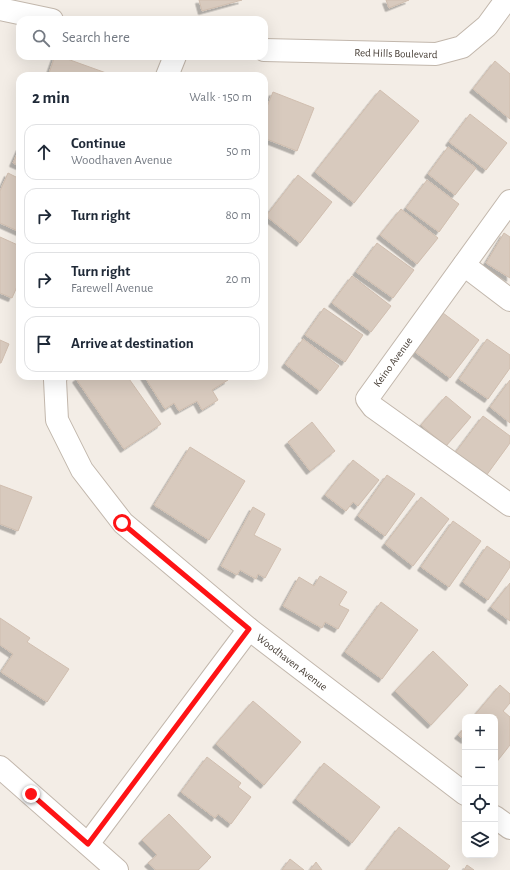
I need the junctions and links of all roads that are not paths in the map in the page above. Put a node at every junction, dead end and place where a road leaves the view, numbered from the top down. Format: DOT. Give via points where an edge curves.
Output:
graph roads {
  1 [pos="506,0"];
  2 [pos="0,8"];
  3 [pos="35,16"];
  4 [pos="268,50"];
  5 [pos="173,60"];
  6 [pos="169,72"];
  7 [pos="510,201"];
  8 [pos="464,265"];
  9 [pos="510,300"];
  10 [pos="55,380"];
  11 [pos="510,506"];
  12 [pos="249,629"];
  13 [pos="0,767"];
  14 [pos="462,792"];
  15 [pos="498,819"];
  16 [pos="510,828"];
  17 [pos="88,844"];
  18 [pos="117,870"];
  1 -- 4 [label="street, Red Hills Boulevard" via="486,26 462,47 436,54"];
  2 -- 3 [label="street"];
  5 -- 6 [label="street"];
  7 -- 8 [label="street, Keino Avenue"];
  8 -- 9 [label="street"];
  8 -- 11 [label="street, Keino Avenue" via="367,398 373,407"];
  10 -- 12 [label="street, Woodhaven Avenue" via="57,420 82,470 122,523"];
  12 -- 14 [label="street, Woodhaven Avenue"];
  12 -- 17 [label="street"];
  13 -- 17 [label="street"];
  15 -- 16 [label="street"];
  17 -- 18 [label="street"];
}
